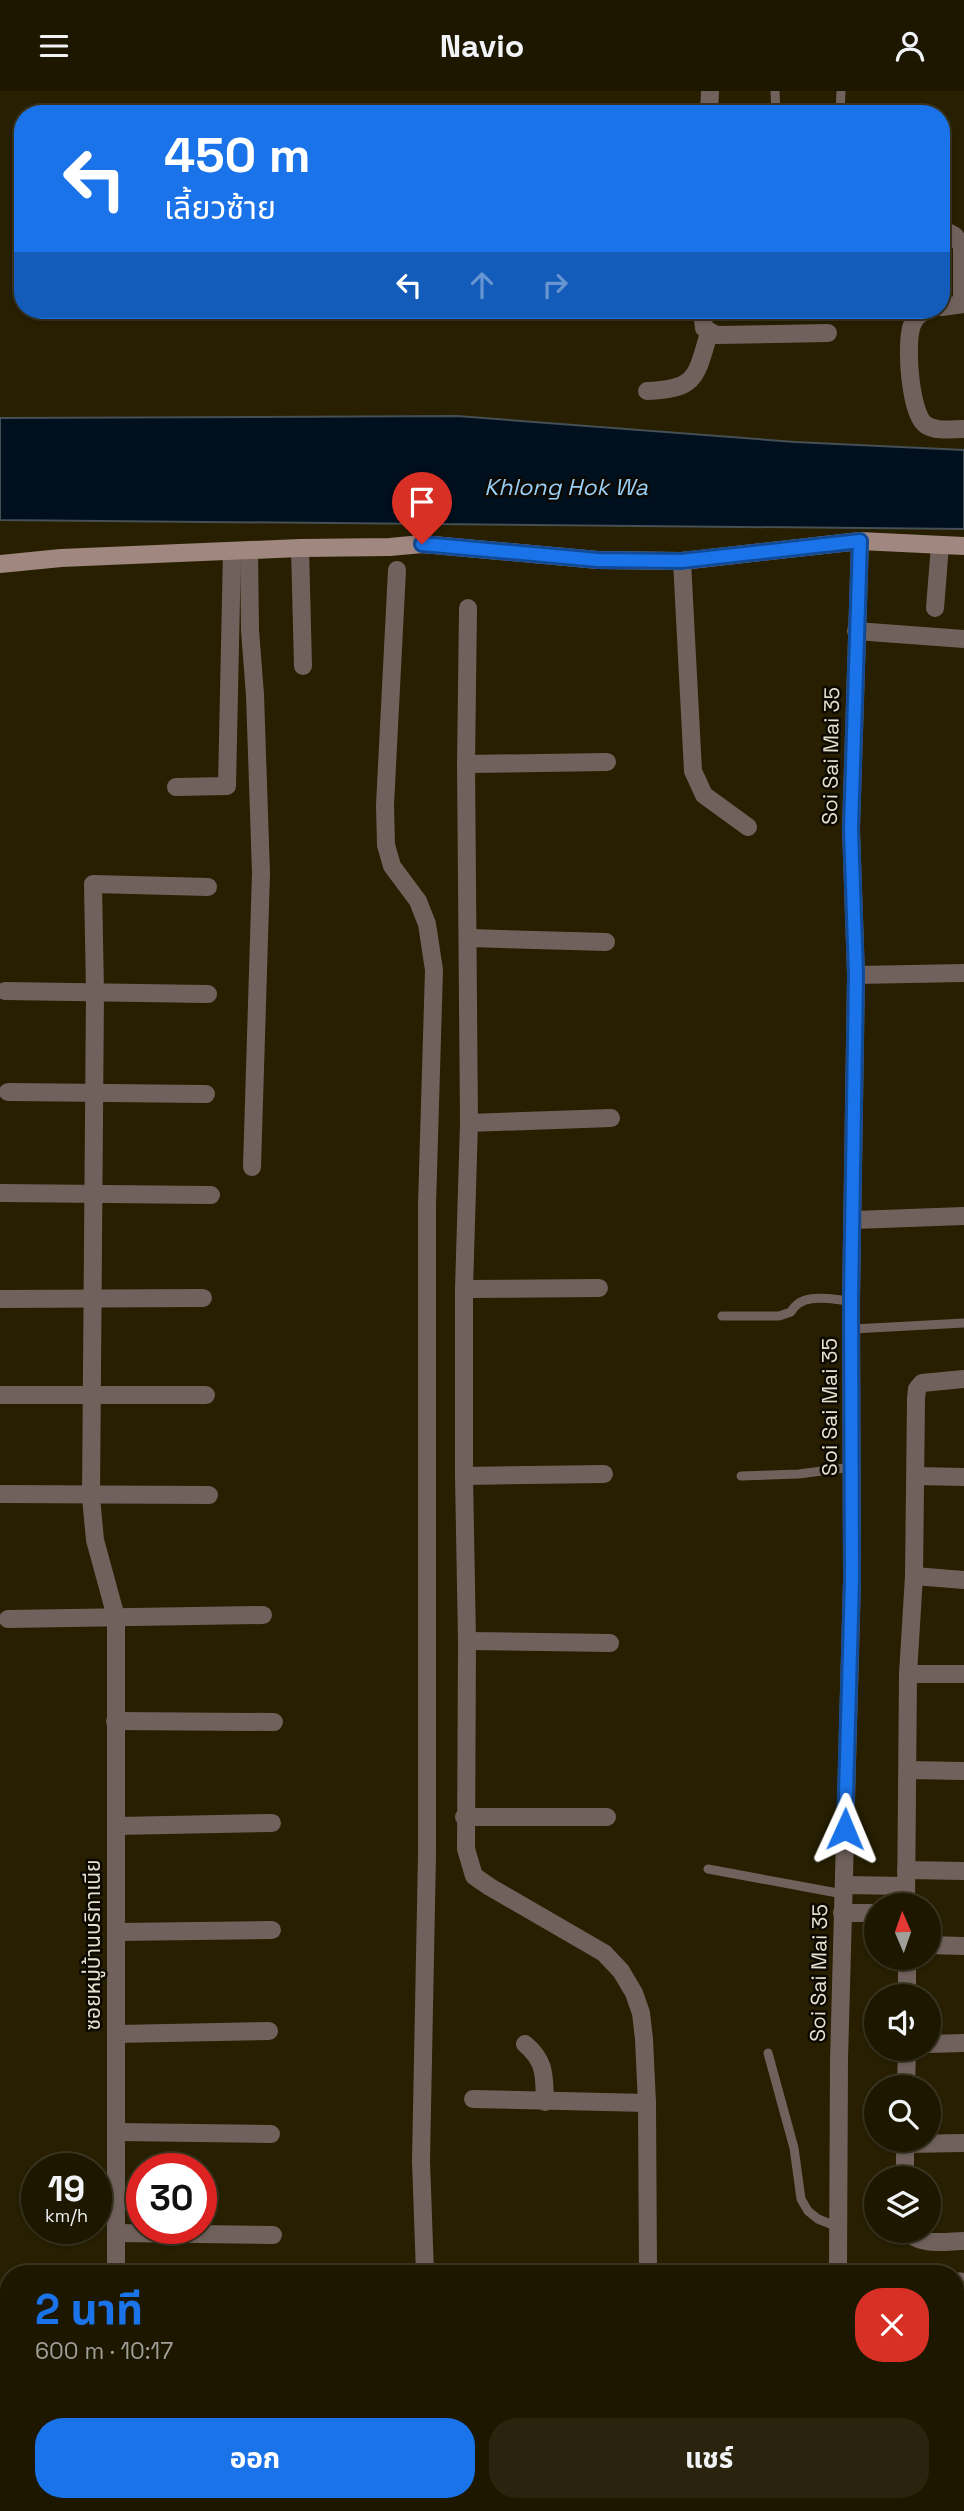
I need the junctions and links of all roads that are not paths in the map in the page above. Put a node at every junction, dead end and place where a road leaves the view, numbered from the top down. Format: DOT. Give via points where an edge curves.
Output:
graph roads {
  1 [pos="950,233"];
  2 [pos="963,304"];
  3 [pos="703,319"];
  4 [pos="916,319"];
  5 [pos="709,333"];
  6 [pos="828,333"];
  7 [pos="647,391"];
  8 [pos="964,429"];
  9 [pos="860,541"];
  10 [pos="940,545"];
  11 [pos="964,546"];
  12 [pos="300,548"];
  13 [pos="241,550"];
  14 [pos="681,561"];
  15 [pos="0,564"];
  16 [pos="397,570"];
  17 [pos="468,608"];
  18 [pos="935,608"];
  19 [pos="856,631"];
  20 [pos="964,639"];
  21 [pos="303,666"];
  22 [pos="607,762"];
  23 [pos="466,764"];
  24 [pos="176,787"];
  25 [pos="748,827"];
  26 [pos="208,887"];
  27 [pos="469,938"];
  28 [pos="606,942"];
  29 [pos="964,973"];
  30 [pos="856,975"];
  31 [pos="5,991"];
  32 [pos="95,992"];
  33 [pos="208,994"];
  34 [pos="8,1092"];
  35 [pos="94,1093"];
  36 [pos="206,1094"];
  37 [pos="611,1118"];
  38 [pos="469,1123"];
  39 [pos="252,1167"];
  40 [pos="1,1193"];
  41 [pos="92,1194"];
  42 [pos="211,1195"];
  43 [pos="964,1216"];
  44 [pos="854,1220"];
  45 [pos="599,1288"];
  46 [pos="464,1289"];
  47 [pos="92,1298"];
  48 [pos="203,1298"];
  49 [pos="0,1299"];
  50 [pos="851,1301"];
  51 [pos="722,1316"];
  52 [pos="964,1323"];
  53 [pos="853,1329"];
  54 [pos="964,1379"];
  55 [pos="0,1395"];
  56 [pos="91,1395"];
  57 [pos="206,1395"];
  58 [pos="852,1467"];
  59 [pos="604,1474"];
  60 [pos="464,1476"];
  61 [pos="741,1476"];
  62 [pos="916,1476"];
  63 [pos="964,1477"];
  64 [pos="0,1494"];
  65 [pos="91,1494"];
  66 [pos="209,1495"];
  67 [pos="914,1576"];
  68 [pos="964,1580"];
  69 [pos="263,1615"];
  70 [pos="116,1617"];
  71 [pos="8,1619"];
  72 [pos="467,1641"];
  73 [pos="610,1643"];
  74 [pos="908,1674"];
  75 [pos="964,1674"];
  76 [pos="116,1721"];
  77 [pos="274,1722"];
  78 [pos="908,1770"];
  79 [pos="964,1771"];
  80 [pos="464,1817"];
  81 [pos="607,1817"];
  82 [pos="272,1823"];
  83 [pos="116,1826"];
  84 [pos="708,1869"];
  85 [pos="964,1871"];
  86 [pos="906,1878"];
  87 [pos="843,1889"];
  88 [pos="906,1893"];
  89 [pos="842,1913"];
  90 [pos="864,1913"];
  91 [pos="272,1930"];
  92 [pos="116,1931"];
  93 [pos="942,1945"];
  94 [pos="964,1946"];
  95 [pos="269,2031"];
  96 [pos="116,2034"];
  97 [pos="525,2043"];
  98 [pos="964,2043"];
  99 [pos="941,2044"];
  100 [pos="768,2053"];
  101 [pos="473,2099"];
  102 [pos="545,2102"];
  103 [pos="647,2103"];
  104 [pos="116,2132"];
  105 [pos="271,2134"];
  106 [pos="941,2143"];
  107 [pos="964,2143"];
  108 [pos="839,2227"];
  109 [pos="116,2233"];
  110 [pos="273,2235"];
  111 [pos="941,2240"];
  112 [pos="964,2241"];
  113 [pos="116,2265"];
  114 [pos="425,2265"];
  115 [pos="648,2265"];
  116 [pos="838,2265"];
  1 -- 2 [label="street" via="962,246"];
  3 -- 5 [label="street"];
  4 -- 8 [label="street" via="910,333 917,413 924,425 938,430"];
  5 -- 6 [label="street"];
  5 -- 7 [label="street" via="692,381 673,390"];
  9 -- 10 [label="street"];
  9 -- 14 [label="street"];
  9 -- 19 [label="street, Soi Sai Mai 35"];
  10 -- 11 [label="street"];
  10 -- 18 [label="street"];
  12 -- 13 [label="street"];
  12 -- 14 [label="street" via="422,544 598,560"];
  12 -- 21 [label="street"];
  13 -- 15 [label="street"];
  13 -- 24 [label="street" via="227,786"];
  13 -- 39 [label="street" via="255,695 261,873"];
  14 -- 25 [label="street" via="693,771 704,795"];
  16 -- 114 [label="street" via="386,845 392,866 418,901 427,924 434,970 427,1205 427,1854 421,2161"];
  17 -- 23 [label="street"];
  19 -- 20 [label="street"];
  19 -- 30 [label="street, Soi Sai Mai 35" via="851,829"];
  22 -- 23 [label="street"];
  23 -- 27 [label="street"];
  26 -- 32 [label="street, ซอยหมู่บ้านบริทาเนีย" via="93,884"];
  27 -- 28 [label="street"];
  27 -- 38 [label="street"];
  29 -- 30 [label="street"];
  30 -- 44 [label="street, Soi Sai Mai 35"];
  31 -- 32 [label="street"];
  32 -- 33 [label="street"];
  32 -- 35 [label="street, ซอยหมู่บ้านบริทาเนีย"];
  34 -- 35 [label="street"];
  35 -- 36 [label="street"];
  35 -- 41 [label="street, ซอยหมู่บ้านบริทาเนีย"];
  37 -- 38 [label="street"];
  38 -- 46 [label="street"];
  40 -- 41 [label="street"];
  41 -- 42 [label="street"];
  41 -- 47 [label="street, ซอยหมู่บ้านบริทาเนีย"];
  43 -- 44 [label="street"];
  44 -- 50 [label="street, Soi Sai Mai 35"];
  45 -- 46 [label="street"];
  46 -- 60 [label="street"];
  47 -- 48 [label="street"];
  47 -- 49 [label="street"];
  47 -- 56 [label="street, ซอยหมู่บ้านบริทาเนีย"];
  50 -- 51 [label="lane" via="813,1298 779,1316"];
  50 -- 53 [label="street, Soi Sai Mai 35"];
  52 -- 53 [label="lane"];
  53 -- 58 [label="street, Soi Sai Mai 35"];
  54 -- 62 [label="street" via="922,1383 918,1389"];
  55 -- 56 [label="street"];
  56 -- 57 [label="street"];
  56 -- 65 [label="street, ซอยหมู่บ้านบริทาเนีย"];
  58 -- 61 [label="lane"];
  58 -- 87 [label="street, Soi Sai Mai 35"];
  59 -- 60 [label="street"];
  60 -- 72 [label="street"];
  62 -- 63 [label="street"];
  62 -- 67 [label="street"];
  64 -- 65 [label="street"];
  65 -- 66 [label="street"];
  65 -- 70 [label="street, ซอยหมู่บ้านบริทาเนีย" via="95,1540"];
  67 -- 68 [label="street"];
  67 -- 74 [label="street"];
  69 -- 70 [label="street"];
  70 -- 71 [label="street"];
  70 -- 76 [label="street, ซอยหมู่บ้านบริทาเนีย"];
  72 -- 73 [label="street"];
  72 -- 80 [label="street"];
  74 -- 75 [label="street"];
  74 -- 78 [label="street"];
  76 -- 77 [label="street"];
  76 -- 83 [label="street, ซอยหมู่บ้านบริทาเนีย"];
  78 -- 79 [label="street"];
  78 -- 86 [label="street"];
  80 -- 81 [label="street"];
  80 -- 103 [label="street" via="474,1875 604,1953 621,1971 641,2013"];
  82 -- 83 [label="street"];
  83 -- 92 [label="street, ซอยหมู่บ้านบริทาเนีย"];
  84 -- 87 [label="lane"];
  85 -- 86 [label="street"];
  86 -- 87 [label="street"];
  86 -- 88 [label="street"];
  87 -- 89 [label="street, Soi Sai Mai 35"];
  89 -- 90 [label="street"];
  89 -- 108 [label="street, Soi Sai Mai 35"];
  91 -- 92 [label="street"];
  92 -- 96 [label="street, ซอยหมู่บ้านบริทาเนีย"];
  93 -- 94 [label="street"];
  95 -- 96 [label="street"];
  96 -- 104 [label="street, ซอยหมู่บ้านบริทาเนีย"];
  97 -- 102 [label="street" via="542,2065"];
  98 -- 99 [label="street"];
  100 -- 108 [label="lane" via="794,2148 801,2199 818,2219"];
  101 -- 102 [label="street"];
  102 -- 103 [label="street"];
  103 -- 115 [label="street"];
  104 -- 105 [label="street"];
  104 -- 109 [label="street, ซอยหมู่บ้านบริทาเนีย"];
  106 -- 107 [label="street"];
  108 -- 116 [label="street, Soi Sai Mai 35"];
  109 -- 110 [label="street"];
  109 -- 113 [label="street, ซอยหมู่บ้านบริทาเนีย"];
  111 -- 112 [label="street"];
}
